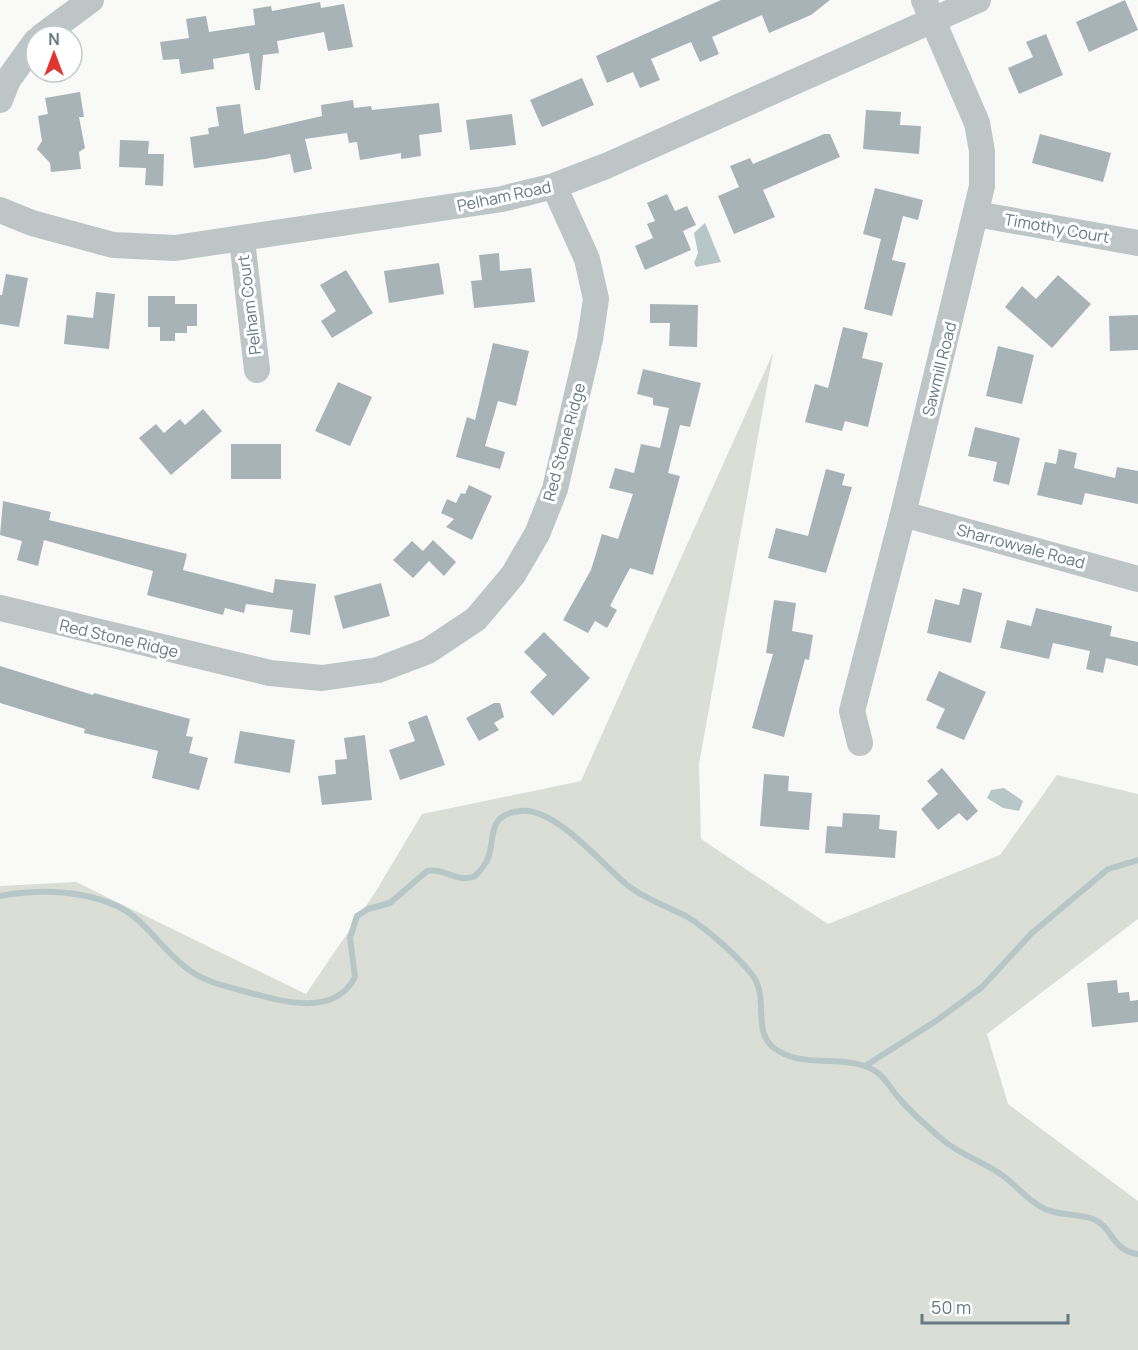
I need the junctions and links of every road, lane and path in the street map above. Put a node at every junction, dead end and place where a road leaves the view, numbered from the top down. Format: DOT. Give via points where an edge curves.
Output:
graph roads {
  1 [pos="91,0"];
  2 [pos="978,0"];
  3 [pos="929,10"];
  4 [pos="58,24"];
  5 [pos="24,58"];
  6 [pos="0,99"];
  7 [pos="554,186"];
  8 [pos="0,210"];
  9 [pos="976,214"];
  10 [pos="242,240"];
  11 [pos="1138,243"];
  12 [pos="257,370"];
  13 [pos="903,514"];
  14 [pos="1138,579"];
  15 [pos="0,608"];
  16 [pos="860,743"];
  1 -- 4 [label="street"];
  2 -- 3 [label="street, Pelham Road"];
  3 -- 7 [label="street, Pelham Road"];
  3 -- 9 [label="street, Sawmill Road" via="978,123 982,186"];
  5 -- 6 [label="street"];
  7 -- 10 [label="street, Pelham Road" via="502,199"];
  7 -- 15 [label="street, Red Stone Ridge" via="592,279 596,299 590,339 555,489 537,534 513,575 476,619 428,651 378,670 322,678 270,673"];
  8 -- 10 [label="street, Pelham Road" via="32,224 113,245 175,248"];
  9 -- 11 [label="street, Timothy Court"];
  9 -- 13 [label="street, Sawmill Road"];
  10 -- 12 [label="street, Pelham Court"];
  13 -- 14 [label="street, Sharrowvale Road"];
  13 -- 16 [label="street, Sawmill Road" via="852,711"];
}
